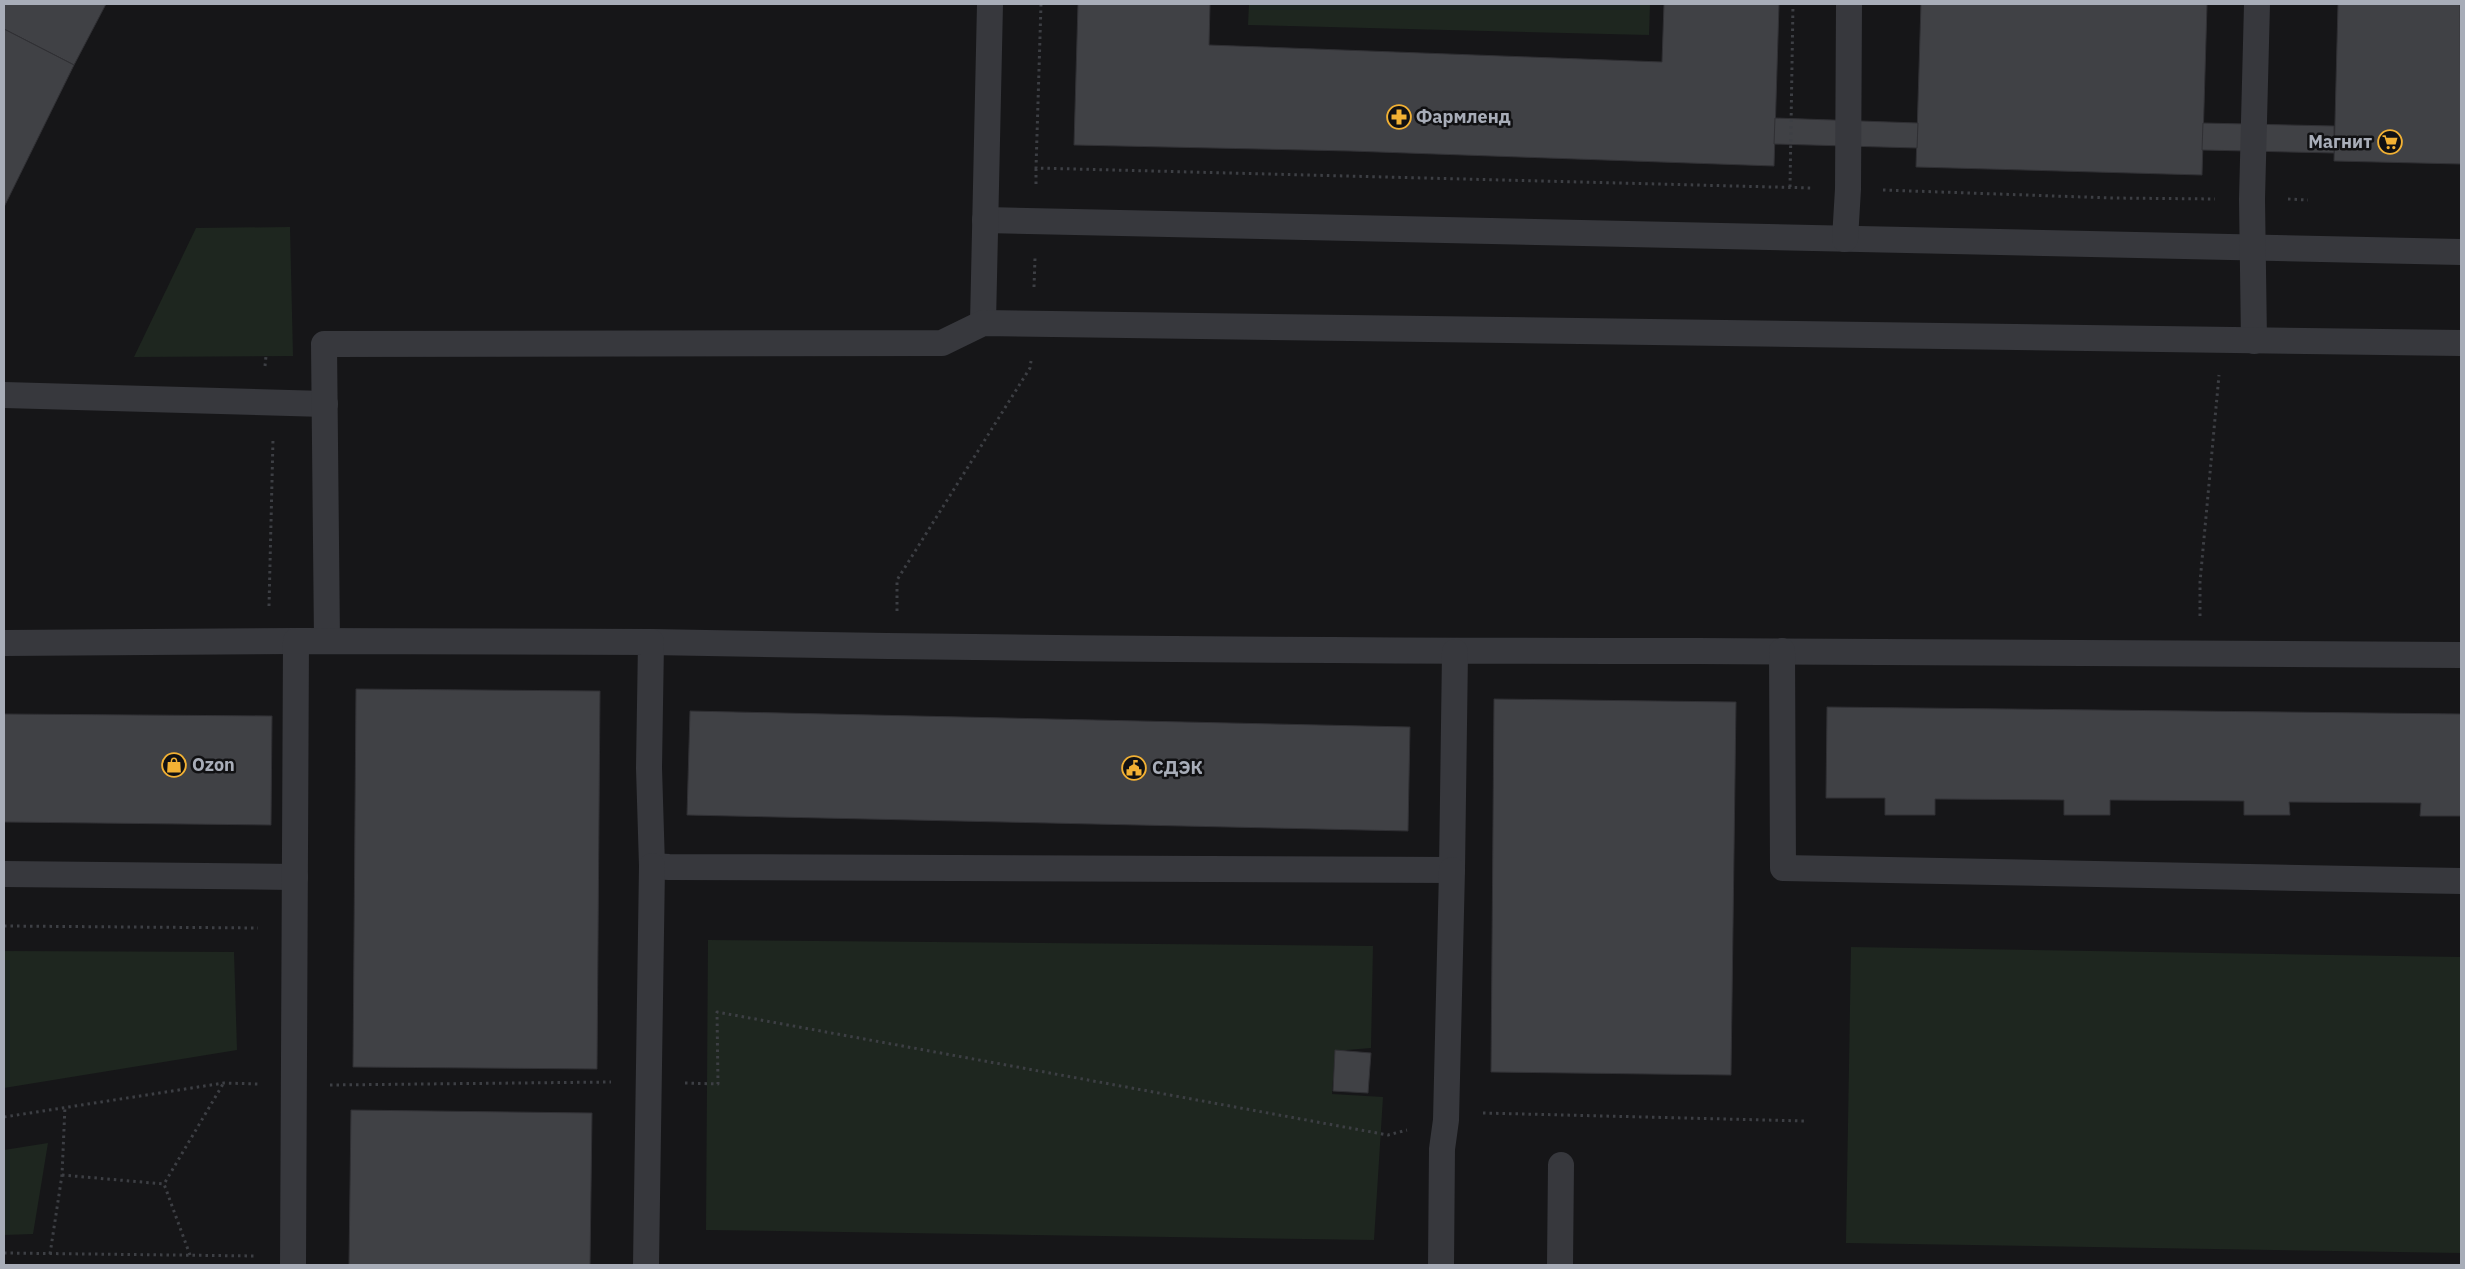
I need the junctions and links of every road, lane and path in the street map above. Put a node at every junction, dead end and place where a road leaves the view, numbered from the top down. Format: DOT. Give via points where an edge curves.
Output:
graph roads {
  1 [pos="990,4"];
  2 [pos="1041,4"];
  3 [pos="1793,4"];
  4 [pos="1849,4"];
  5 [pos="2257,4"];
  6 [pos="1036,168"];
  7 [pos="1790,187"];
  8 [pos="1848,189"];
  9 [pos="2252,199"];
  10 [pos="2308,200"];
  11 [pos="986,220"];
  12 [pos="1036,222"];
  13 [pos="1845,239"];
  14 [pos="2252,247"];
  15 [pos="2461,252"];
  16 [pos="983,323"];
  17 [pos="1034,324"];
  18 [pos="2222,340"];
  19 [pos="2254,341"];
  20 [pos="2461,343"];
  21 [pos="266,356"];
  22 [pos="4,395"];
  23 [pos="274,403"];
  24 [pos="325,404"];
  25 [pos="268,641"];
  26 [pos="296,641"];
  27 [pos="327,641"];
  28 [pos="4,642"];
  29 [pos="651,642"];
  30 [pos="896,647"];
  31 [pos="1782,651"];
  32 [pos="1455,652"];
  33 [pos="2199,653"];
  34 [pos="2461,655"];
  35 [pos="652,866"];
  36 [pos="1452,870"];
  37 [pos="4,874"];
  38 [pos="294,877"];
  39 [pos="2461,882"];
  40 [pos="4,926"];
  41 [pos="259,928"];
  42 [pos="650,1082"];
  43 [pos="224,1083"];
  44 [pos="294,1084"];
  45 [pos="65,1106"];
  46 [pos="4,1117"];
  47 [pos="1446,1120"];
  48 [pos="1805,1121"];
  49 [pos="1561,1165"];
  50 [pos="62,1175"];
  51 [pos="164,1184"];
  52 [pos="4,1253"];
  53 [pos="50,1254"];
  54 [pos="190,1255"];
  55 [pos="257,1256"];
  56 [pos="293,1265"];
  57 [pos="646,1265"];
  58 [pos="1441,1265"];
  59 [pos="1560,1265"];
  1 -- 11 [label="lane"];
  2 -- 6 [label="path"];
  3 -- 7 [label="path"];
  4 -- 8 [label="lane"];
  5 -- 9 [label="lane"];
  6 -- 7 [label="path"];
  6 -- 12 [label="path"];
  7 -- 8 [label="path"];
  8 -- 9 [label="path"];
  8 -- 13 [label="lane"];
  9 -- 10 [label="path"];
  9 -- 14 [label="lane"];
  11 -- 12 [label="lane"];
  11 -- 16 [label="lane"];
  12 -- 13 [label="lane"];
  12 -- 17 [label="path"];
  13 -- 14 [label="lane"];
  14 -- 15 [label="lane"];
  14 -- 19 [label="lane"];
  16 -- 17 [label="lane"];
  16 -- 24 [label="lane" via="942,343 324,344"];
  17 -- 18 [label="lane"];
  17 -- 30 [label="path" via="1030,368 897,580"];
  18 -- 19 [label="lane"];
  18 -- 33 [label="path" via="2200,582"];
  19 -- 20 [label="lane"];
  21 -- 23 [label="path" via="264,377 274,377"];
  22 -- 23 [label="lane"];
  23 -- 24 [label="lane"];
  23 -- 25 [label="path"];
  24 -- 27 [label="lane"];
  25 -- 26 [label="lane"];
  25 -- 28 [label="lane"];
  26 -- 27 [label="lane"];
  26 -- 38 [label="lane"];
  27 -- 29 [label="lane"];
  29 -- 30 [label="lane"];
  29 -- 35 [label="lane" via="649,768"];
  30 -- 32 [label="lane"];
  31 -- 32 [label="lane"];
  31 -- 33 [label="lane"];
  31 -- 39 [label="lane" via="1783,868"];
  32 -- 36 [label="lane"];
  33 -- 34 [label="lane"];
  35 -- 36 [label="lane"];
  35 -- 42 [label="lane"];
  36 -- 47 [label="lane"];
  37 -- 38 [label="lane"];
  38 -- 44 [label="lane"];
  40 -- 41 [label="path"];
  42 -- 44 [label="path"];
  42 -- 47 [label="path" via="718,1084 717,1012 1388,1135"];
  42 -- 57 [label="lane"];
  43 -- 44 [label="path"];
  43 -- 45 [label="path"];
  43 -- 51 [label="path"];
  44 -- 56 [label="lane"];
  45 -- 46 [label="path"];
  45 -- 50 [label="path"];
  47 -- 48 [label="path" via="1475,1113"];
  47 -- 58 [label="lane" via="1442,1149"];
  49 -- 59 [label="lane"];
  50 -- 51 [label="path"];
  50 -- 53 [label="path"];
  51 -- 54 [label="path"];
  52 -- 53 [label="path"];
  53 -- 54 [label="path"];
  54 -- 55 [label="path"];
}
